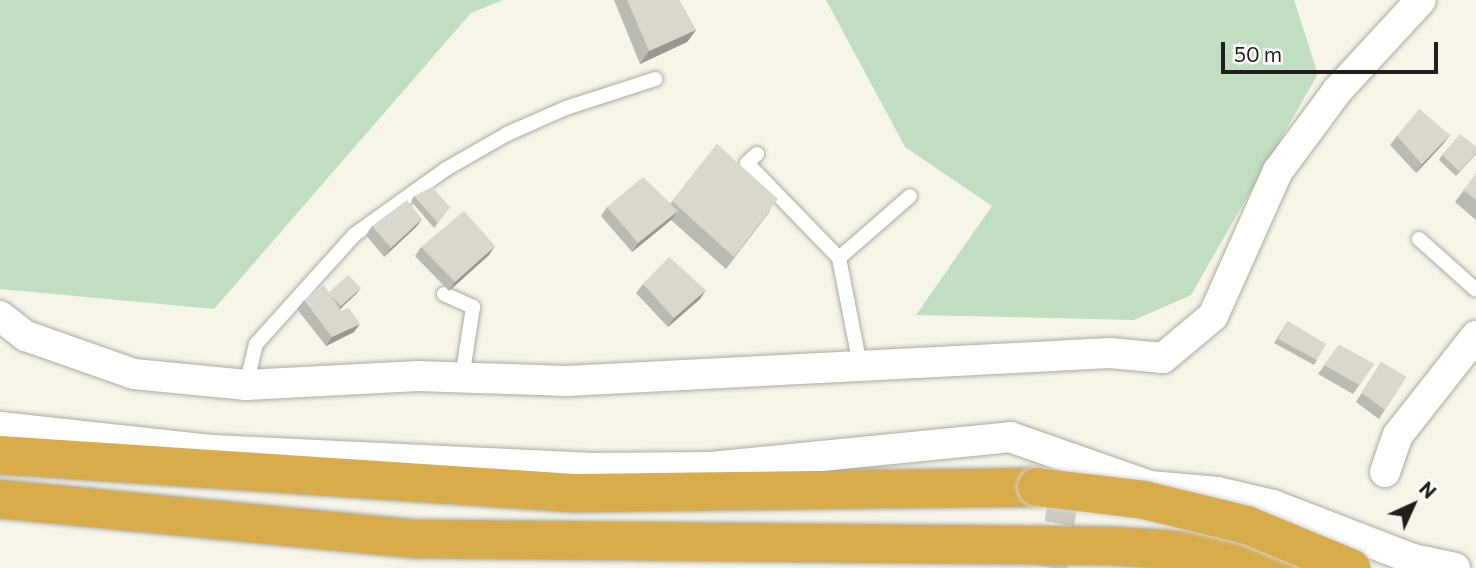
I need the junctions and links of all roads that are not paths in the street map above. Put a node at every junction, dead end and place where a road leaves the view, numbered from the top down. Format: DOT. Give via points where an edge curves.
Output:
graph roads {
  1 [pos="1421,0"];
  2 [pos="655,79"];
  3 [pos="757,154"];
  4 [pos="910,196"];
  5 [pos="1419,239"];
  6 [pos="839,258"];
  7 [pos="1476,290"];
  8 [pos="444,294"];
  9 [pos="0,316"];
  10 [pos="1476,336"];
  11 [pos="13,339"];
  12 [pos="860,365"];
  13 [pos="462,378"];
  14 [pos="246,385"];
  15 [pos="0,427"];
  16 [pos="0,455"];
  17 [pos="1385,472"];
  18 [pos="1058,474"];
  19 [pos="0,499"];
  20 [pos="1287,568"];
  21 [pos="1351,568"];
  22 [pos="1455,568"];
  1 -- 12 [label="street" via="1338,90 1278,171 1213,316 1163,358 1110,353"];
  2 -- 14 [label="lane" via="566,108 507,134 446,169 354,235 256,344"];
  3 -- 6 [label="lane" via="747,163"];
  4 -- 6 [label="lane"];
  5 -- 7 [label="lane"];
  6 -- 12 [label="lane"];
  8 -- 13 [label="lane" via="473,307"];
  9 -- 11 [label="street"];
  10 -- 17 [label="street" via="1398,435"];
  11 -- 14 [label="street" via="134,374"];
  12 -- 13 [label="street" via="567,381"];
  13 -- 14 [label="street"];
  15 -- 18 [label="street" via="212,450 574,467 711,467 1010,437"];
  16 -- 18 [label="highway" via="574,493"];
  18 -- 21 [label="highway, bridge" via="1247,525"];
  18 -- 22 [label="street" via="1218,492 1273,505 1413,559"];
  19 -- 20 [label="highway" via="418,539 1109,546 1214,552"];
}
